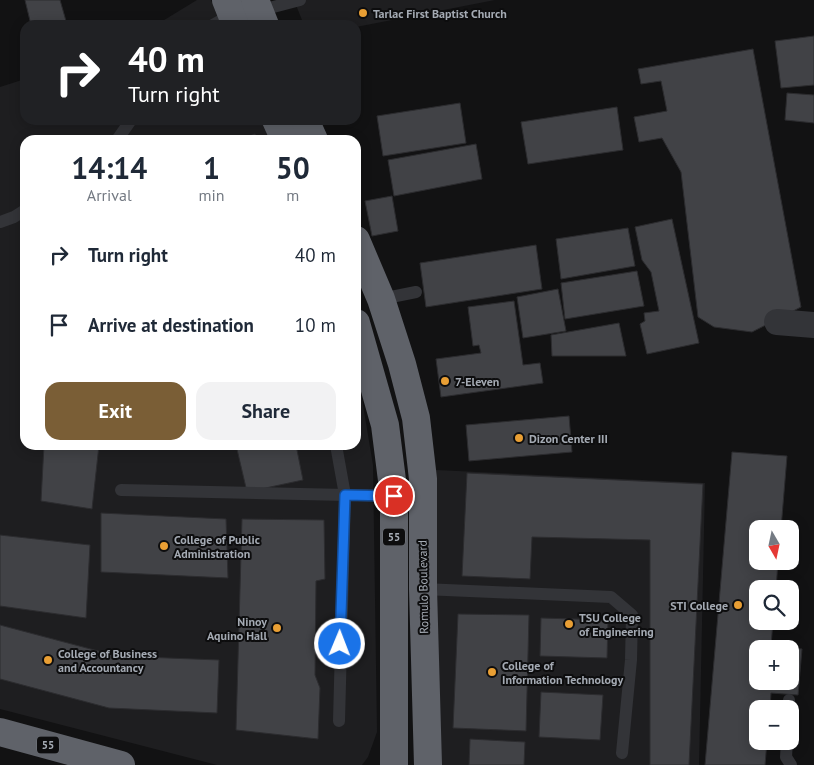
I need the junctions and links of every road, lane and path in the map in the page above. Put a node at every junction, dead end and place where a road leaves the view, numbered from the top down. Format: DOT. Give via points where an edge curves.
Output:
graph roads {
  1 [pos="300,0"];
  2 [pos="260,12"];
  3 [pos="227,17"];
  4 [pos="20,213"];
  5 [pos="0,222"];
  6 [pos="361,252"];
  7 [pos="416,292"];
  8 [pos="381,299"];
  9 [pos="777,322"];
  10 [pos="814,325"];
  11 [pos="361,341"];
  12 [pos="337,450"];
  13 [pos="121,490"];
  14 [pos="345,495"];
  15 [pos="394,496"];
  16 [pos="422,589"];
  17 [pos="339,721"];
  18 [pos="0,732"];
  19 [pos="786,750"];
  20 [pos="622,753"];
  21 [pos="391,762"];
  22 [pos="121,765"];
  23 [pos="428,765"];
  24 [pos="791,765"];
  1 -- 2 [label="lane"];
  2 -- 3 [label="lane"];
  4 -- 5 [label="lane"];
  6 -- 8 [label="highway, Romulo Boulevard / 55"];
  7 -- 8 [label="lane"];
  8 -- 16 [label="highway, Romulo Boulevard / 55" via="416,418 423,479"];
  9 -- 10 [label="street"];
  11 -- 15 [label="highway, 55" via="385,425"];
  12 -- 14 [label="lane"];
  13 -- 14 [label="lane"];
  14 -- 15 [label="lane"];
  14 -- 17 [label="lane"];
  15 -- 21 [label="highway, 55"];
  16 -- 20 [label="lane" via="611,596 632,615"];
  16 -- 23 [label="highway, Romulo Boulevard / 55"];
  18 -- 22 [label="highway, 55"];
  19 -- 24 [label="lane"];
}
